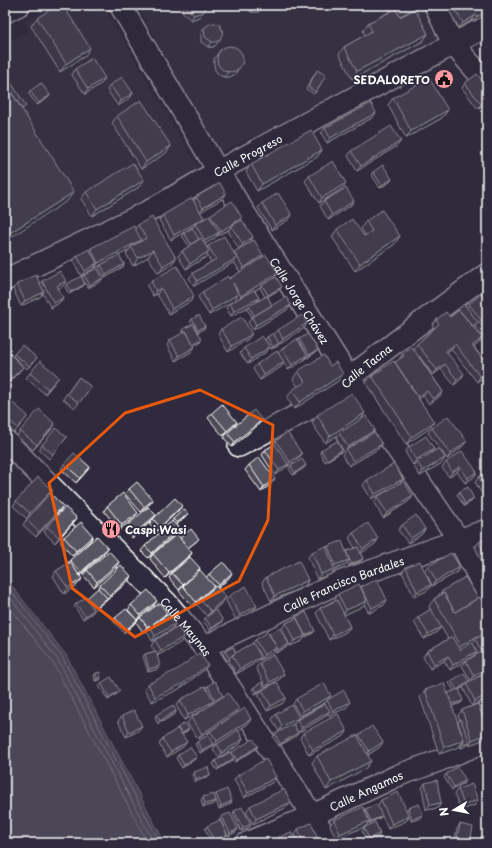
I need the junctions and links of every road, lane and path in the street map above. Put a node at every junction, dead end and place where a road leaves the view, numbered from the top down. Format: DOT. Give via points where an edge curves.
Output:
graph roads {
  1 [pos="18,5"];
  2 [pos="120,5"];
  3 [pos="435,5"];
  4 [pos="5,12"];
  5 [pos="487,26"];
  6 [pos="453,44"];
  7 [pos="487,83"];
  8 [pos="218,171"];
  9 [pos="487,274"];
  10 [pos="5,280"];
  11 [pos="349,378"];
  12 [pos="5,440"];
  13 [pos="239,446"];
  14 [pos="487,530"];
  15 [pos="459,540"];
  16 [pos="487,592"];
  17 [pos="204,647"];
  18 [pos="487,741"];
  19 [pos="313,815"];
  20 [pos="247,843"];
  21 [pos="330,843"];
  1 -- 4 [label="street"];
  2 -- 8 [label="street, Calle Jorge Chávez"];
  3 -- 6 [label="street"];
  5 -- 6 [label="street, Calle Progreso"];
  6 -- 7 [label="street"];
  6 -- 8 [label="street, Calle Progreso"];
  8 -- 10 [label="street, Calle Progreso" via="150,211"];
  8 -- 11 [label="street, Calle Jorge Chávez"];
  9 -- 11 [label="street, Calle Tacna"];
  11 -- 13 [label="street, Calle Tacna" via="339,392"];
  11 -- 15 [label="street, Calle Jorge Chávez"];
  12 -- 17 [label="street, Calle Maynas" via="167,603"];
  14 -- 15 [label="street, Calle Francisco Bardales"];
  15 -- 16 [label="street, Calle Jorge Chávez"];
  15 -- 17 [label="street, Calle Francisco Bardales" via="340,582"];
  17 -- 19 [label="street, Calle Maynas"];
  18 -- 19 [label="street, Calle Angamos" via="399,775"];
  19 -- 20 [label="street, Calle Angamos"];
  19 -- 21 [label="street, Calle Maynas"];
}
